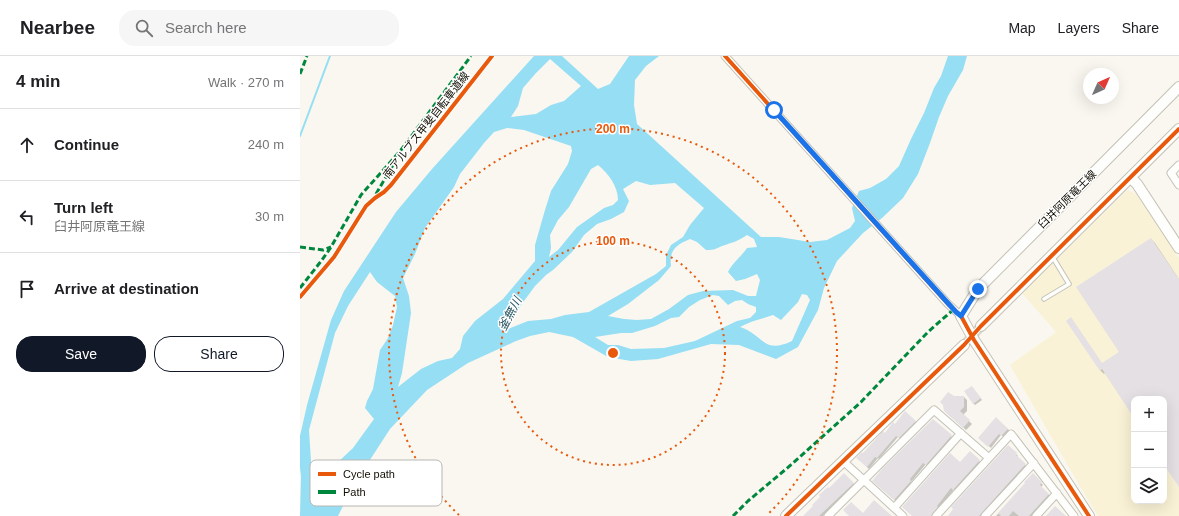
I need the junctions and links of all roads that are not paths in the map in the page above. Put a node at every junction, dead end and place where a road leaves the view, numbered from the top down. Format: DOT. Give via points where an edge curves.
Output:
graph roads {
  1 [pos="725,56"];
  2 [pos="1179,87"];
  3 [pos="1179,129"];
  4 [pos="1179,165"];
  5 [pos="1131,178"];
  6 [pos="1179,185"];
  7 [pos="1179,248"];
  8 [pos="1052,255"];
  9 [pos="1044,299"];
  10 [pos="961,316"];
  11 [pos="981,326"];
  12 [pos="964,345"];
  13 [pos="961,433"];
  14 [pos="989,458"];
  15 [pos="843,461"];
  16 [pos="1034,463"];
  17 [pos="863,480"];
  18 [pos="1056,493"];
  19 [pos="894,508"];
  20 [pos="833,514"];
  21 [pos="786,516"];
  22 [pos="903,516"];
  23 [pos="936,516"];
  24 [pos="985,516"];
  25 [pos="1036,516"];
  26 [pos="1074,516"];
  27 [pos="1089,516"];
  1 -- 10 [label="street"];
  2 -- 10 [label="street, 臼井阿原竜王線" via="978,289"];
  3 -- 5 [label="street"];
  4 -- 6 [label="street" via="1171,173"];
  5 -- 7 [label="street"];
  5 -- 8 [label="street"];
  8 -- 9 [label="lane" via="1069,284"];
  8 -- 11 [label="street"];
  10 -- 27 [label="street"];
  12 -- 15 [label="street"];
  13 -- 14 [label="street"];
  13 -- 17 [label="street" via="934,410"];
  13 -- 19 [label="street"];
  14 -- 16 [label="street" via="1011,434"];
  14 -- 23 [label="street"];
  15 -- 17 [label="street"];
  15 -- 21 [label="street"];
  16 -- 18 [label="street"];
  16 -- 24 [label="street"];
  17 -- 19 [label="street"];
  17 -- 20 [label="street"];
  18 -- 25 [label="street"];
  18 -- 26 [label="street"];
  19 -- 22 [label="street"];
}
